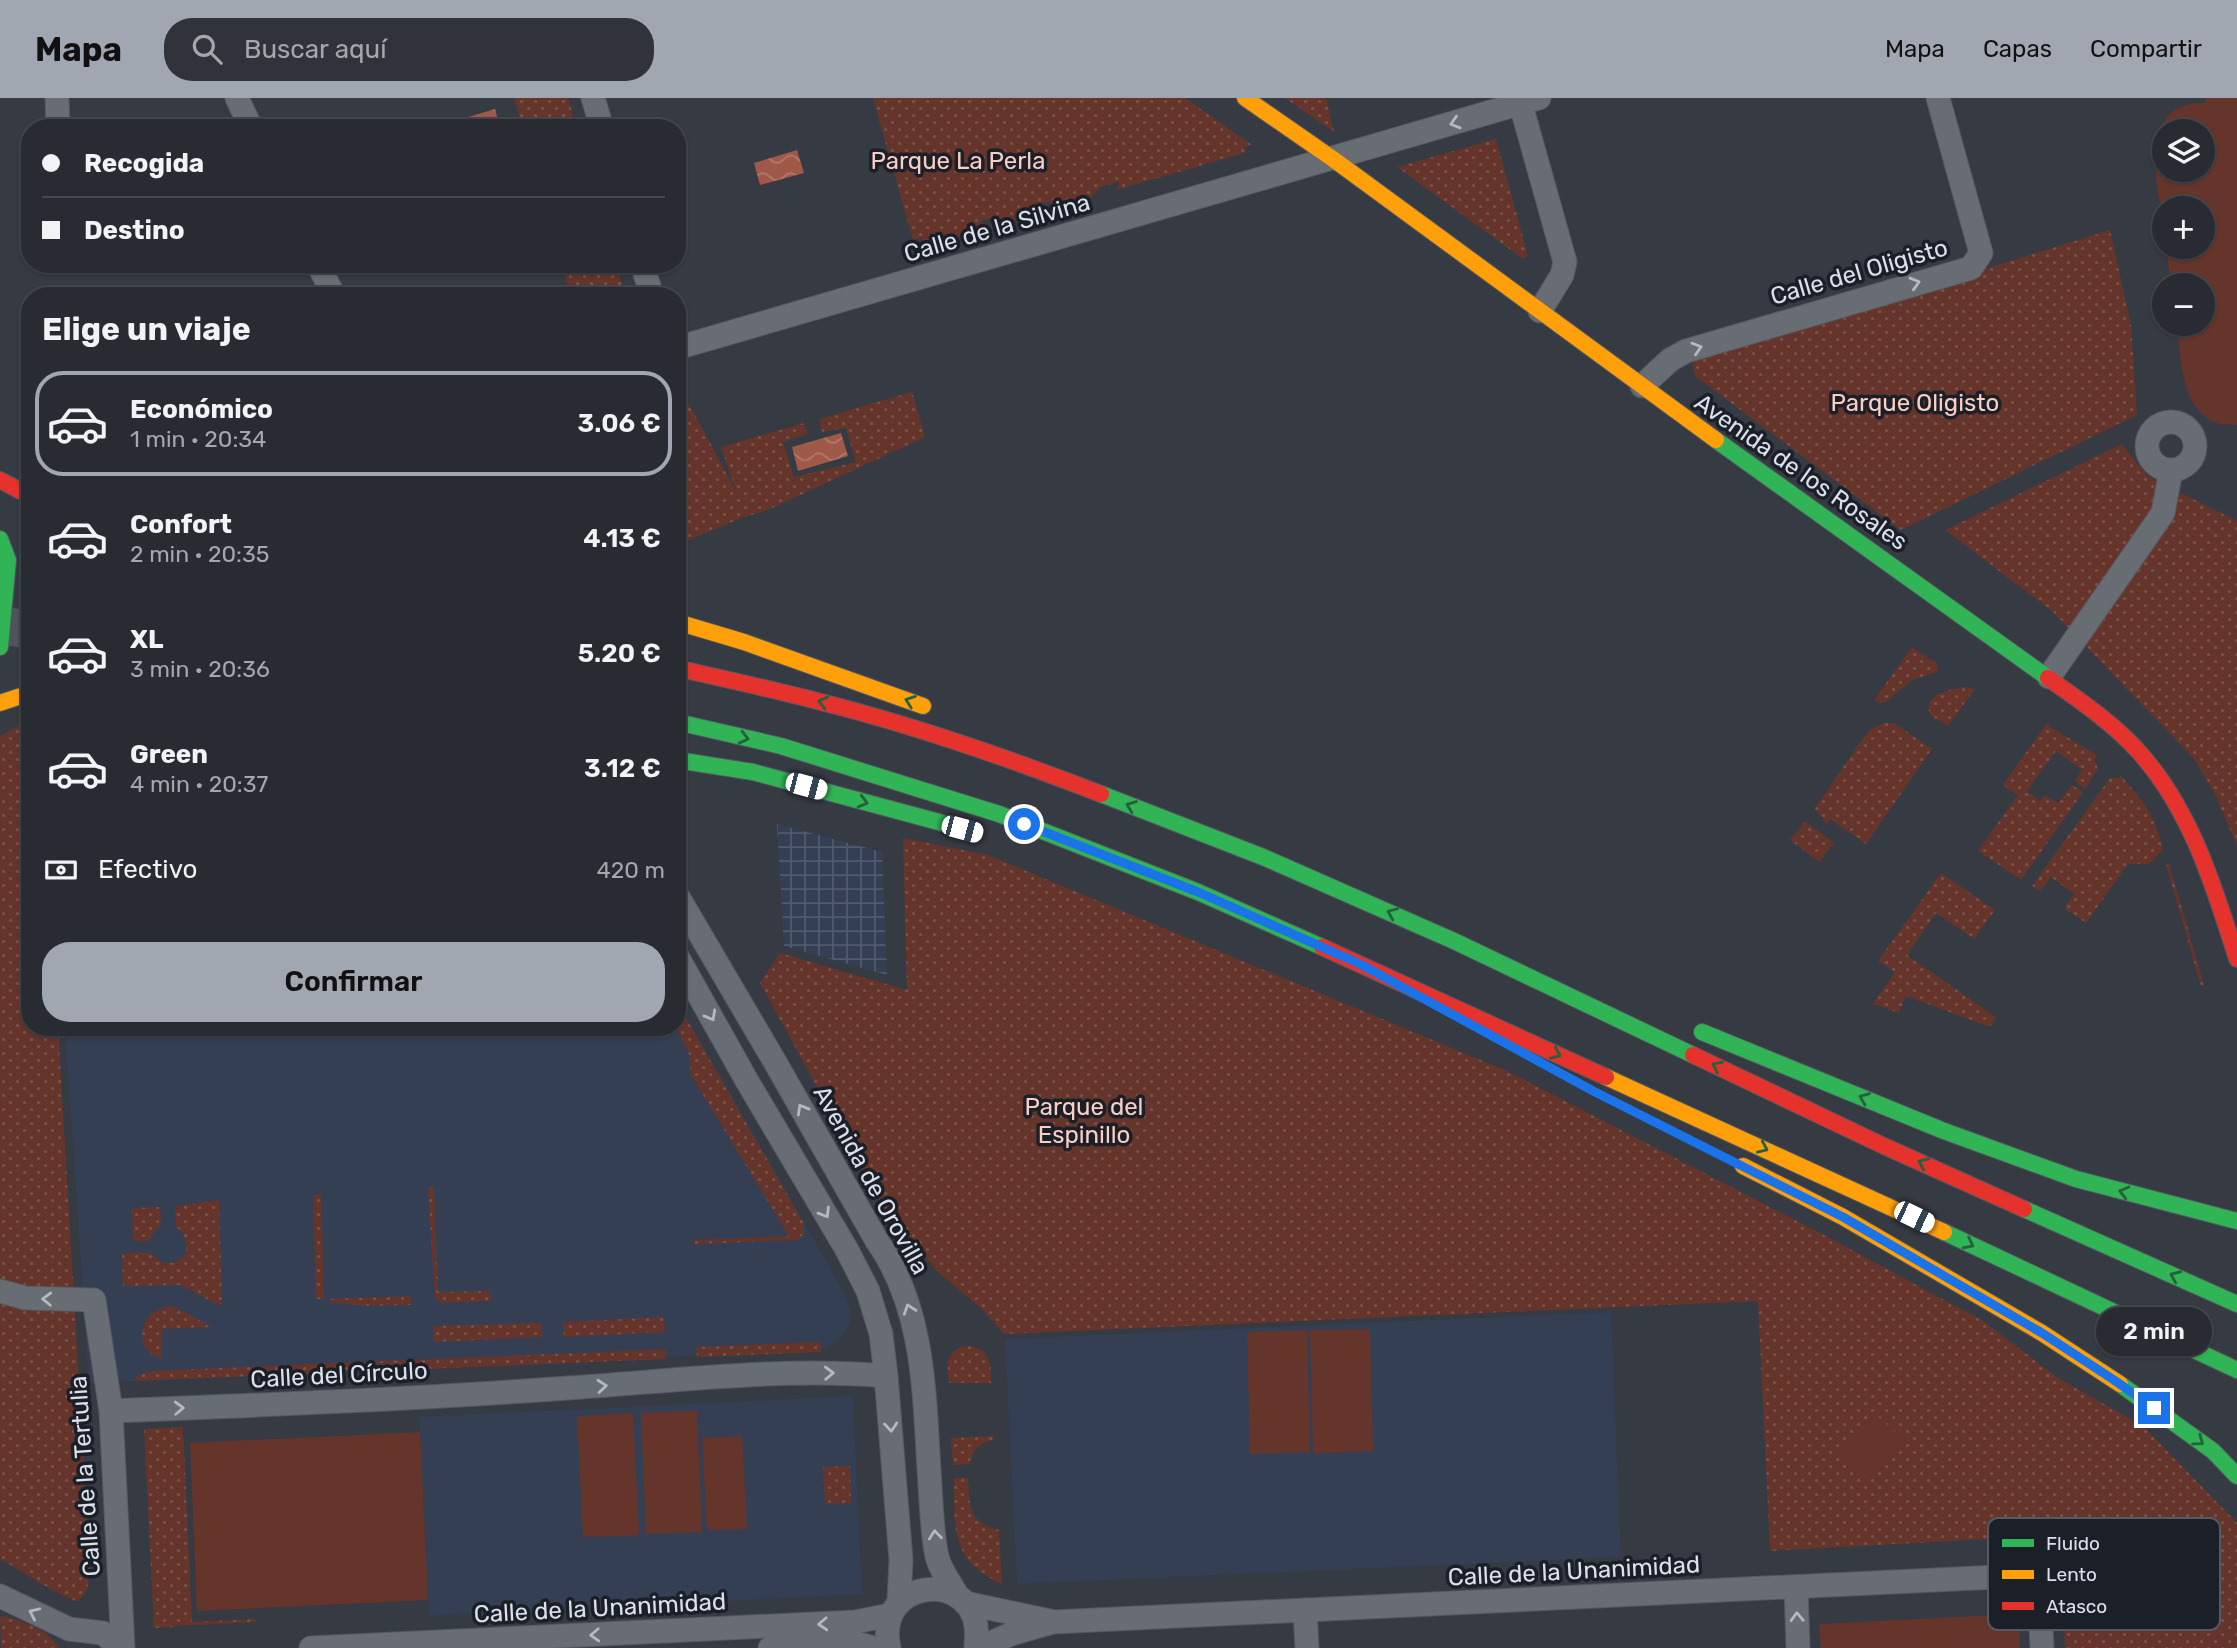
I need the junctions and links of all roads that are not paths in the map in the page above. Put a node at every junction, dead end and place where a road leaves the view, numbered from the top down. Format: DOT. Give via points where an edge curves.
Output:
graph roads {
  1 [pos="57,98"];
  2 [pos="237,98"];
  3 [pos="593,98"];
  4 [pos="1245,98"];
  5 [pos="1938,98"];
  6 [pos="1526,100"];
  7 [pos="58,119"];
  8 [pos="247,119"];
  9 [pos="599,119"];
  10 [pos="1333,159"];
  11 [pos="1540,311"];
  12 [pos="686,345"];
  13 [pos="1642,386"];
  14 [pos="2171,470"];
  15 [pos="3,480"];
  16 [pos="21,491"];
  17 [pos="0,539"];
  18 [pos="686,625"];
  19 [pos="0,647"];
  20 [pos="686,670"];
  21 [pos="2049,677"];
  22 [pos="21,696"];
  23 [pos="0,703"];
  24 [pos="939,712"];
  25 [pos="686,724"];
  26 [pos="686,761"];
  27 [pos="1144,793"];
  28 [pos="969,830"];
  29 [pos="1063,856"];
  30 [pos="1263,858"];
  31 [pos="1198,892"];
  32 [pos="686,910"];
  33 [pos="1454,941"];
  34 [pos="2237,959"];
  35 [pos="1360,964"];
  36 [pos="686,972"];
  37 [pos="1571,979"];
  38 [pos="1687,1026"];
  39 [pos="1560,1073"];
  40 [pos="1731,1161"];
  41 [pos="2211,1199"];
  42 [pos="2153,1200"];
  43 [pos="2237,1221"];
  44 [pos="0,1291"];
  45 [pos="2237,1304"];
  46 [pos="2237,1370"];
  47 [pos="886,1376"];
  48 [pos="570,1388"];
  49 [pos="238,1395"];
  50 [pos="111,1411"];
  51 [pos="2237,1476"];
  52 [pos="1988,1577"];
  53 [pos="1796,1587"];
  54 [pos="0,1596"];
  55 [pos="962,1600"];
  56 [pos="895,1609"];
  57 [pos="1305,1610"];
  58 [pos="1053,1622"];
  59 [pos="2041,1630"];
  60 [pos="69,1638"];
  61 [pos="122,1648"];
  62 [pos="311,1648"];
  63 [pos="770,1648"];
  64 [pos="874,1648"];
  65 [pos="889,1648"];
  66 [pos="978,1648"];
  67 [pos="1307,1648"];
  68 [pos="1798,1648"];
  69 [pos="2042,1648"];
  1 -- 7 [label="street"];
  2 -- 8 [label="street"];
  3 -- 9 [label="street"];
  4 -- 10 [label="main road, Avenida de los Rosales"];
  13 -- 5 [label="street, Calle del Oligisto, one-way" via="1686,351 1970,268 1981,253"];
  6 -- 10 [label="street, Calle de la Silvina, one-way"];
  6 -- 11 [label="street" via="1564,262 1562,275"];
  10 -- 11 [label="main road, Avenida de los Rosales"];
  10 -- 12 [label="street, Calle de la Silvina"];
  11 -- 13 [label="main road, Avenida de los Rosales"];
  13 -- 21 [label="main road, Avenida de los Rosales"];
  14 -- 21 [label="street" via="2163,513"];
  15 -- 16 [label="main road"];
  17 -- 19 [label="main road" via="8,560"];
  24 -- 18 [label="main road, one-way"];
  30 -- 20 [label="main road, one-way" via="1028,766 900,724"];
  21 -- 34 [label="main road, Avenida de los Rosales" via="2138,751 2179,805 2212,880"];
  22 -- 23 [label="main road"];
  25 -- 31 [label="main road, one-way" via="781,747 999,814"];
  26 -- 28 [label="main road, one-way" via="753,772"];
  27 -- 30 [label="main road"];
  29 -- 31 [label="main road"];
  33 -- 30 [label="main road, one-way"];
  31 -- 35 [label="main road"];
  55 -- 32 [label="street, Avenida de Orovilla, one-way" via="938,1559 920,1355 899,1280"];
  33 -- 37 [label="main road"];
  45 -- 33 [label="main road, one-way" via="1886,1147"];
  35 -- 39 [label="main road"];
  35 -- 46 [label="main road, one-way"];
  36 -- 47 [label="street, one-way" via="868,1291 881,1334"];
  42 -- 38 [label="main road, one-way" via="2076,1179 1944,1131"];
  40 -- 51 [label="main road, one-way" via="1843,1217 2042,1333 2213,1451"];
  41 -- 42 [label="main road"];
  42 -- 43 [label="main road"];
  50 -- 44 [label="street, Calle de la Tertulia, one-way" via="94,1300 25,1298"];
  48 -- 47 [label="street, Calle del Círculo, one-way" via="838,1372"];
  47 -- 56 [label="street, one-way" via="900,1549"];
  48 -- 49 [label="street, Calle del Círculo"];
  50 -- 48 [label="street, Calle del Círculo, one-way"];
  50 -- 61 [label="street, Calle de la Tertulia"];
  52 -- 53 [label="street, Calle de la Unanimidad"];
  53 -- 57 [label="street, Calle de la Unanimidad"];
  68 -- 53 [label="street, one-way"];
  60 -- 54 [label="street, one-way"];
  55 -- 56 [label="street, Calle de la Unanimidad" via="933,1588 917,1591"];
  55 -- 58 [label="street, Calle de la Unanimidad"];
  55 -- 66 [label="street, Avenida de Orovilla" via="976,1625"];
  56 -- 62 [label="street, Calle de la Unanimidad, one-way" via="855,1622"];
  56 -- 65 [label="street" via="886,1632"];
  57 -- 58 [label="street, Calle de la Unanimidad"];
  57 -- 67 [label="street"];
  58 -- 66 [label="street, Calle de la Unanimidad"];
  59 -- 69 [label="street, Calle de la Unanimidad"];
  60 -- 61 [label="street" via="103,1633"];
  63 -- 64 [label="street" via="856,1643"];
}
